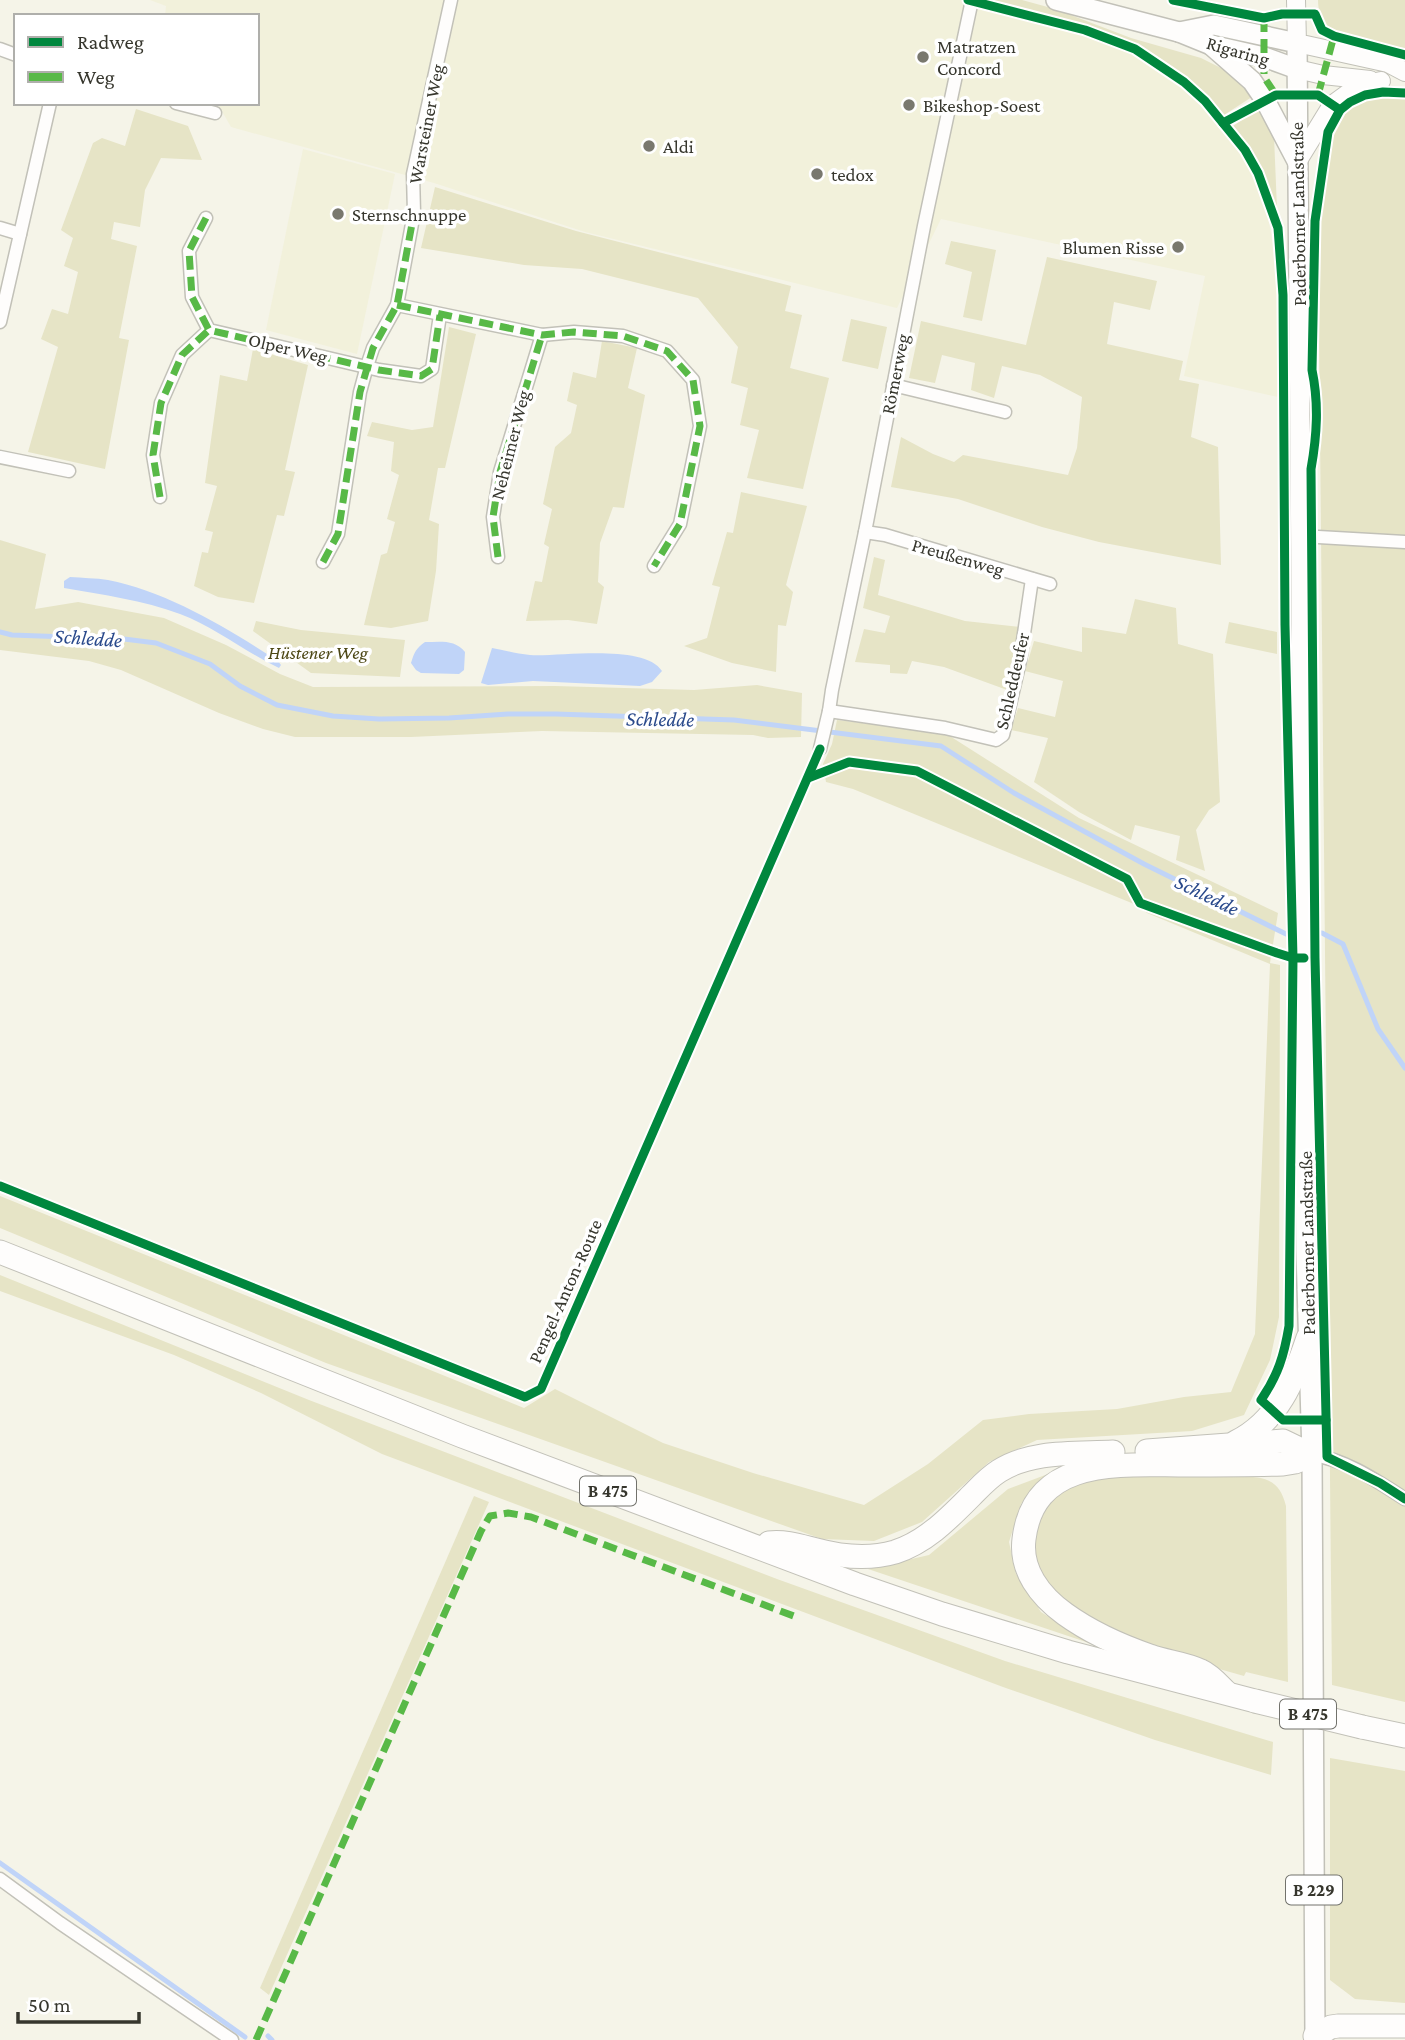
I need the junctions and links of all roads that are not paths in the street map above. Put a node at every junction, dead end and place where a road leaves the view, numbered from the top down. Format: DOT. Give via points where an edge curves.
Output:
graph roads {
  1 [pos="451,0"];
  2 [pos="972,0"];
  3 [pos="1056,0"];
  4 [pos="1296,0"];
  5 [pos="1179,32"];
  6 [pos="1297,43"];
  7 [pos="1211,45"];
  8 [pos="1297,69"];
  9 [pos="1405,75"];
  10 [pos="1381,81"];
  11 [pos="50,105"];
  12 [pos="184,105"];
  13 [pos="215,113"];
  14 [pos="1297,162"];
  15 [pos="206,218"];
  16 [pos="0,228"];
  17 [pos="20,234"];
  18 [pos="397,305"];
  19 [pos="440,315"];
  20 [pos="0,320"];
  21 [pos="209,330"];
  22 [pos="542,335"];
  23 [pos="367,366"];
  24 [pos="893,385"];
  25 [pos="1005,412"];
  26 [pos="0,457"];
  27 [pos="69,471"];
  28 [pos="160,497"];
  29 [pos="865,532"];
  30 [pos="1301,536"];
  31 [pos="1405,542"];
  32 [pos="498,557"];
  33 [pos="323,562"];
  34 [pos="654,566"];
  35 [pos="1032,579"];
  36 [pos="1050,584"];
  37 [pos="829,711"];
  38 [pos="821,748"];
  39 [pos="0,1252"];
  40 [pos="1308,1338"];
  41 [pos="1233,1443"];
  42 [pos="1312,1455"];
  43 [pos="1405,1499"];
  44 [pos="754,1546"];
  45 [pos="1230,1695"];
  46 [pos="1405,1736"];
  47 [pos="0,1879"];
  48 [pos="1405,2026"];
  49 [pos="1319,2039"];
  50 [pos="232,2040"];
  1 -- 18 [label="street, Warsteiner Weg" via="414,174 414,213"];
  2 -- 24 [label="street, Römerweg"];
  3 -- 5 [label="main road, Rigaring"];
  4 -- 6 [label="main road"];
  5 -- 6 [label="main road, Rigaring" via="1214,25"];
  5 -- 7 [label="main road, Rigaring"];
  6 -- 8 [label="main road, B 229"];
  6 -- 9 [label="main road" via="1388,63"];
  7 -- 8 [label="main road, Rigaring"];
  7 -- 14 [label="main road" via="1252,80"];
  8 -- 10 [label="main road"];
  8 -- 14 [label="main road, Paderborner Landstraße / B 229"];
  9 -- 10 [label="main road"];
  10 -- 14 [label="main road" via="1358,86 1332,105"];
  11 -- 17 [label="street"];
  12 -- 13 [label="street"];
  14 -- 30 [label="main road, Paderborner Landstraße / B 229"];
  15 -- 21 [label="street" via="189,251 192,297"];
  16 -- 17 [label="street"];
  17 -- 20 [label="street"];
  18 -- 19 [label="street"];
  18 -- 23 [label="street, Warsteiner Weg"];
  19 -- 22 [label="street"];
  19 -- 23 [label="street, Olper Weg" via="432,369 421,376"];
  21 -- 23 [label="street, Olper Weg"];
  21 -- 28 [label="street" via="182,355 160,403 153,455"];
  22 -- 32 [label="street, Neheimer Weg" via="500,471 493,517"];
  22 -- 34 [label="street" via="623,336 667,351 693,380 700,426 680,524"];
  23 -- 33 [label="street" via="338,534"];
  24 -- 25 [label="street"];
  24 -- 29 [label="street, Römerweg"];
  26 -- 27 [label="street"];
  29 -- 35 [label="street, Preußenweg"];
  29 -- 37 [label="street, Römerweg"];
  30 -- 31 [label="street"];
  30 -- 40 [label="main road, Paderborner Landstraße / B 229"];
  35 -- 36 [label="street, Preußenweg"];
  35 -- 37 [label="street, Schleddeufer" via="1020,661 1003,735 996,740"];
  37 -- 38 [label="street, Römerweg"];
  39 -- 44 [label="highway, B 475"];
  40 -- 41 [label="highway" via="1294,1378 1273,1412 1256,1430"];
  40 -- 42 [label="main road, Paderborner Landstraße / B 229"];
  41 -- 42 [label="highway" via="1283,1441"];
  41 -- 44 [label="highway" via="1048,1455 1010,1465 993,1475 932,1533 890,1553 858,1557 784,1543"];
  42 -- 43 [label="street" via="1327,1457"];
  42 -- 45 [label="highway" via="1290,1464 1084,1469 1051,1487 1029,1515 1023,1548 1026,1566 1055,1606 1124,1646 1203,1672"];
  42 -- 49 [label="main road, Paderborner Landstraße / B 229"];
  44 -- 45 [label="highway, B 475" via="1001,1633"];
  45 -- 46 [label="highway, B 475, bridge"];
  47 -- 50 [label="street"];
  48 -- 49 [label="highway" via="1331,2027"];
}
